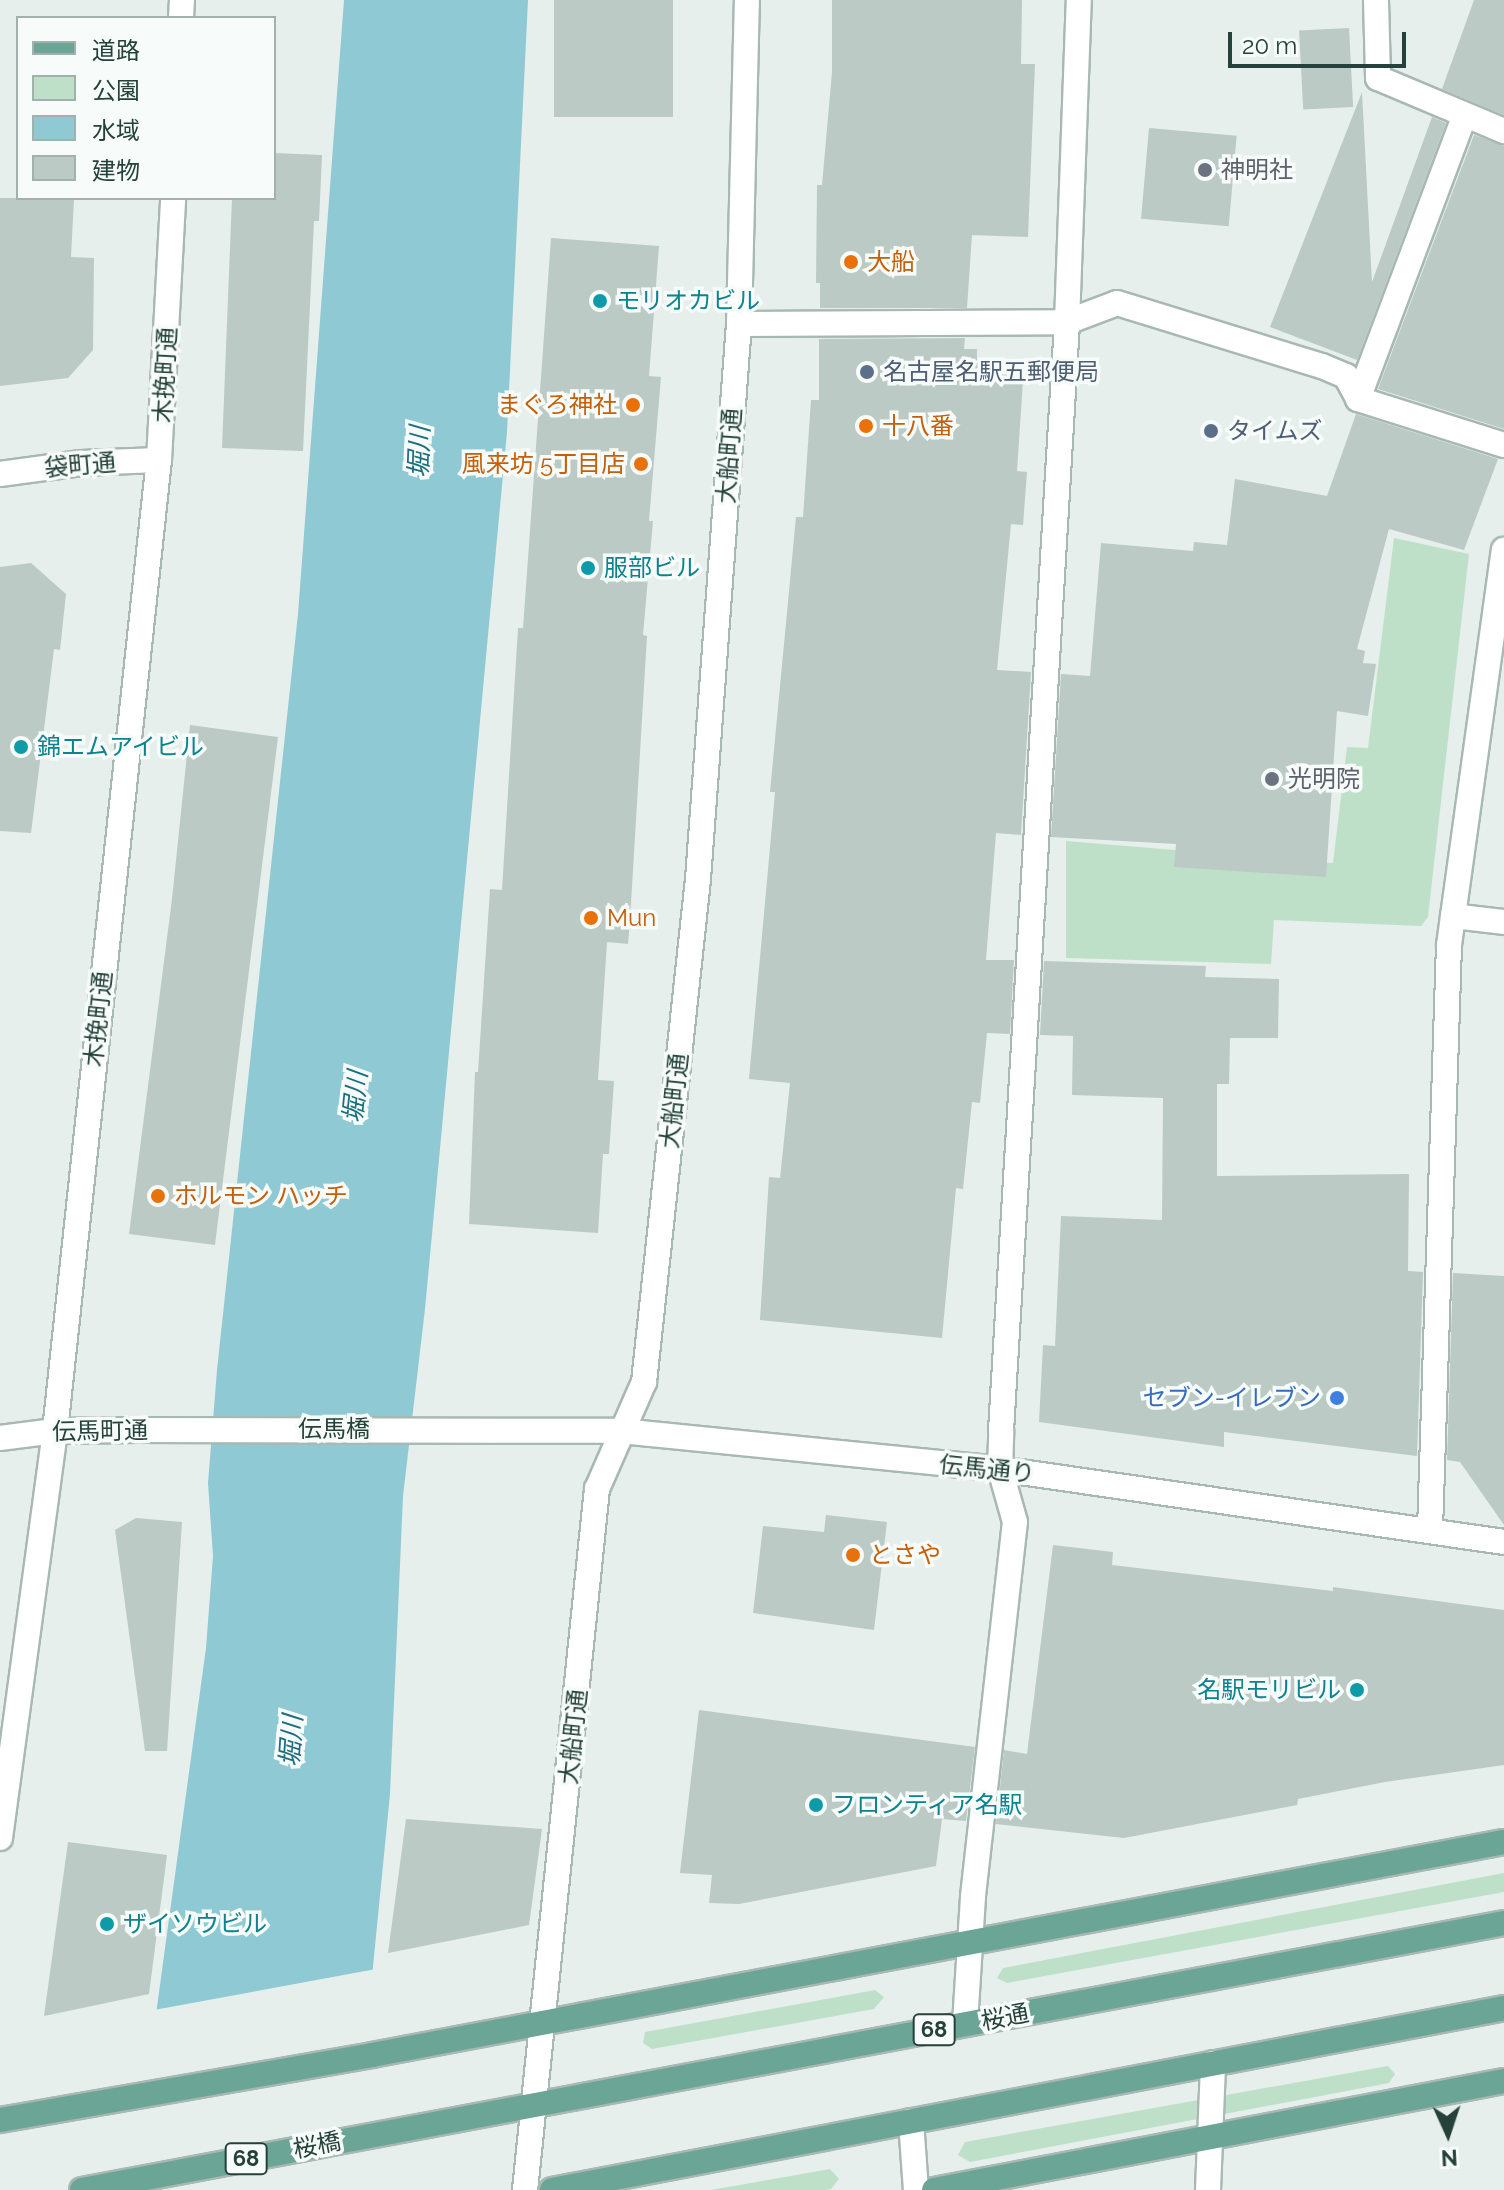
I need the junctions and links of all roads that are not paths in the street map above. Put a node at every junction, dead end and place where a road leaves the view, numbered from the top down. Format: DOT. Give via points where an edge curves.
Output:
graph roads {
  1 [pos="747,0"];
  2 [pos="1079,0"];
  3 [pos="1376,0"];
  4 [pos="1465,115"];
  5 [pos="1504,131"];
  6 [pos="173,200"];
  7 [pos="1067,322"];
  8 [pos="739,324"];
  9 [pos="1358,399"];
  10 [pos="1504,445"];
  11 [pos="159,460"];
  12 [pos="0,474"];
  13 [pos="1504,550"];
  14 [pos="1453,916"];
  15 [pos="1504,922"];
  16 [pos="467,1428"];
  17 [pos="201,1430"];
  18 [pos="55,1431"];
  19 [pos="620,1431"];
  20 [pos="0,1438"];
  21 [pos="1000,1469"];
  22 [pos="1430,1530"];
  23 [pos="1504,1542"];
  24 [pos="0,1838"];
  25 [pos="1504,1842"];
  26 [pos="1504,1923"];
  27 [pos="970,1941"];
  28 [pos="1504,2008"];
  29 [pos="545,2021"];
  30 [pos="965,2024"];
  31 [pos="1213,2063"];
  32 [pos="1504,2081"];
  33 [pos="535,2106"];
  34 [pos="0,2120"];
  35 [pos="911,2121"];
  36 [pos="364,2136"];
  37 [pos="1210,2137"];
  38 [pos="82,2190"];
  39 [pos="525,2190"];
  40 [pos="552,2190"];
  41 [pos="916,2190"];
  42 [pos="934,2190"];
  43 [pos="1208,2190"];
  1 -- 8 [label="street, 大船町通"];
  2 -- 7 [label="street"];
  3 -- 4 [label="street" via="1378,78"];
  4 -- 5 [label="street"];
  4 -- 9 [label="street"];
  6 -- 11 [label="street, 木挽町通"];
  7 -- 8 [label="street"];
  7 -- 9 [label="street" via="1117,303 1322,366 1346,376"];
  7 -- 21 [label="street"];
  8 -- 19 [label="street, 大船町通" via="698,879 644,1382"];
  9 -- 10 [label="street"];
  11 -- 12 [label="street, 袋町通"];
  11 -- 18 [label="street, 木挽町通"];
  13 -- 14 [label="street"];
  14 -- 15 [label="street"];
  14 -- 22 [label="street"];
  16 -- 17 [label="street, 伝馬橋"];
  16 -- 19 [label="street, 伝馬通り"];
  17 -- 18 [label="street, 伝馬町通"];
  18 -- 20 [label="street, 伝馬町通"];
  18 -- 24 [label="street, 木挽町通"];
  19 -- 21 [label="street, 伝馬通り"];
  19 -- 29 [label="street, 大船町通" via="597,1489"];
  21 -- 22 [label="street, 伝馬通り"];
  21 -- 27 [label="street" via="1015,1522"];
  22 -- 23 [label="street, 伝馬通り"];
  25 -- 27 [label="main road"];
  26 -- 30 [label="main road, 桜通 / 68"];
  27 -- 29 [label="main road"];
  27 -- 30 [label="street"];
  28 -- 31 [label="main road"];
  29 -- 33 [label="street, 大船町通"];
  29 -- 34 [label="main road"];
  30 -- 33 [label="main road, 桜通 / 68"];
  31 -- 35 [label="main road"];
  31 -- 37 [label="street"];
  32 -- 37 [label="main road"];
  33 -- 36 [label="main road, 桜通 / 68"];
  33 -- 39 [label="street, 大船町通"];
  35 -- 40 [label="main road"];
  35 -- 41 [label="street"];
  36 -- 38 [label="main road, 桜橋 / 68"];
  37 -- 42 [label="main road"];
  37 -- 43 [label="street"];
}
